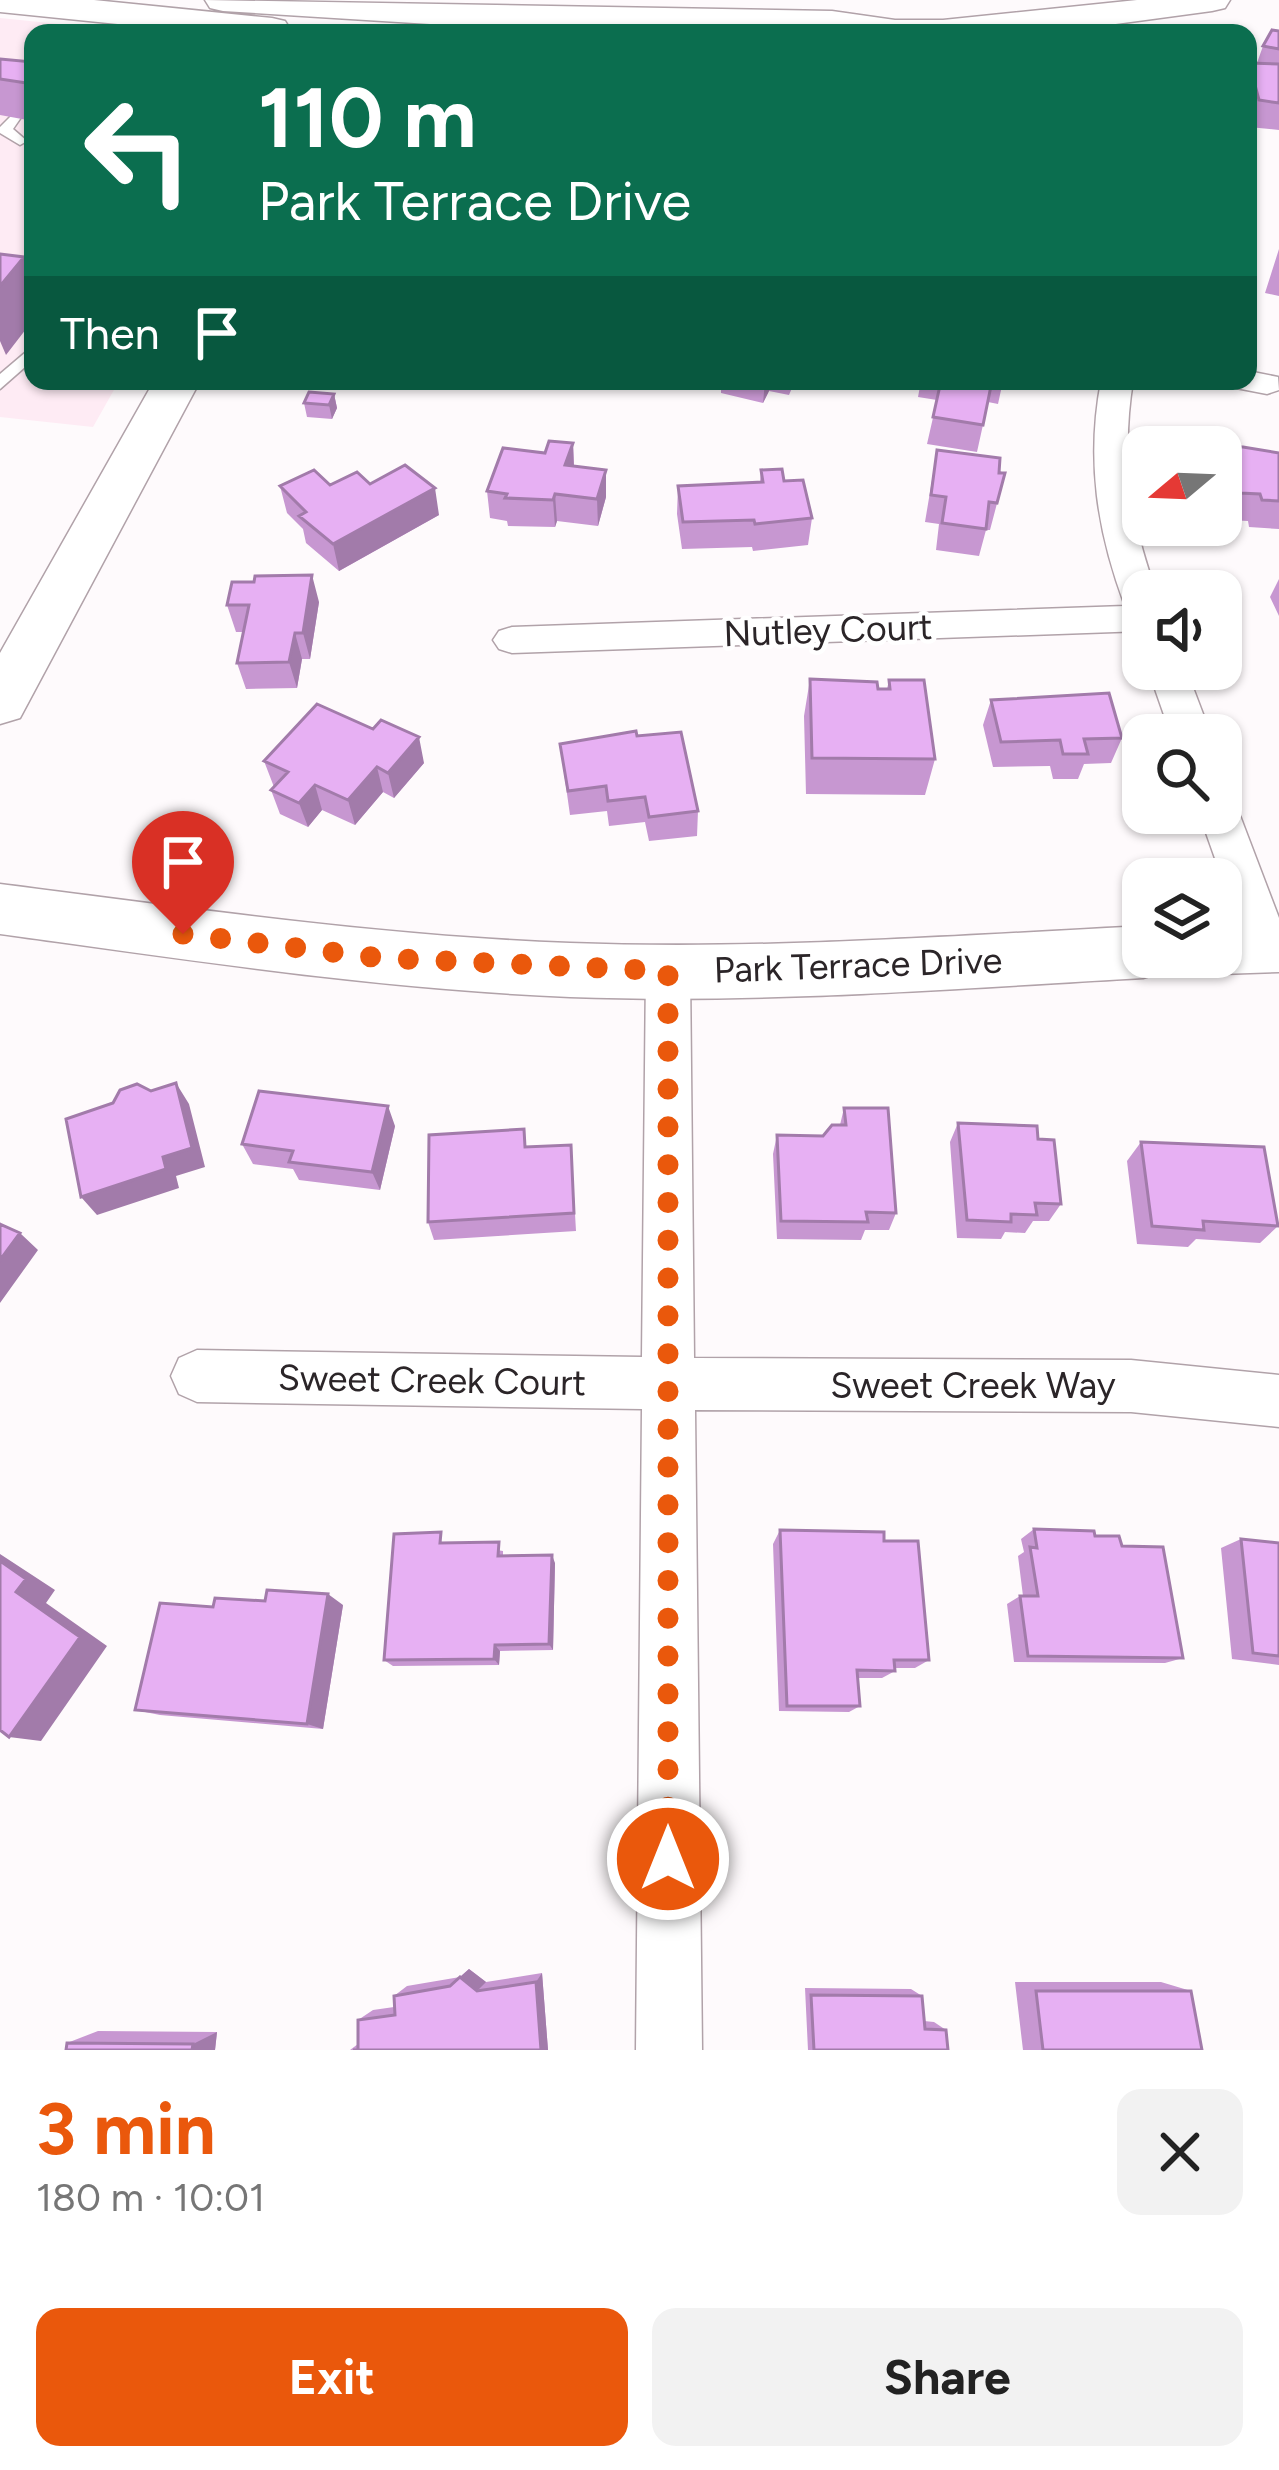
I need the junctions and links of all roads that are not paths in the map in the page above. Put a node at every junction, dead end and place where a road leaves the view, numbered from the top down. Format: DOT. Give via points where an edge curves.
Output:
graph roads {
  1 [pos="223,0"];
  2 [pos="1212,0"];
  3 [pos="0,1"];
  4 [pos="386,11"];
  5 [pos="229,24"];
  6 [pos="848,24"];
  7 [pos="1022,24"];
  8 [pos="15,116"];
  9 [pos="20,141"];
  10 [pos="24,360"];
  11 [pos="0,384"];
  12 [pos="172,390"];
  13 [pos="1115,390"];
  14 [pos="1133,570"];
  15 [pos="1122,619"];
  16 [pos="512,640"];
  17 [pos="0,703"];
  18 [pos="1225,834"];
  19 [pos="0,909"];
  20 [pos="1256,947"];
  21 [pos="1122,953"];
  22 [pos="668,971"];
  23 [pos="197,1376"];
  24 [pos="667,1383"];
  25 [pos="1279,1401"];
  26 [pos="669,2050"];
  1 -- 4 [label="main road"];
  2 -- 7 [label="main road"];
  3 -- 5 [label="main road"];
  4 -- 6 [label="main road"];
  8 -- 9 [label="lane" via="5,130"];
  10 -- 11 [label="lane"];
  12 -- 17 [label="main road"];
  13 -- 14 [label="street" via="1108,483"];
  15 -- 16 [label="street, Nutley Court"];
  18 -- 20 [label="street"];
  19 -- 22 [label="main road, Park Terrace Drive" via="381,958"];
  21 -- 22 [label="main road, Park Terrace Drive"];
  22 -- 24 [label="street"];
  23 -- 24 [label="street, Sweet Creek Court"];
  24 -- 25 [label="street, Sweet Creek Way" via="1131,1386"];
  24 -- 26 [label="street"];
}
